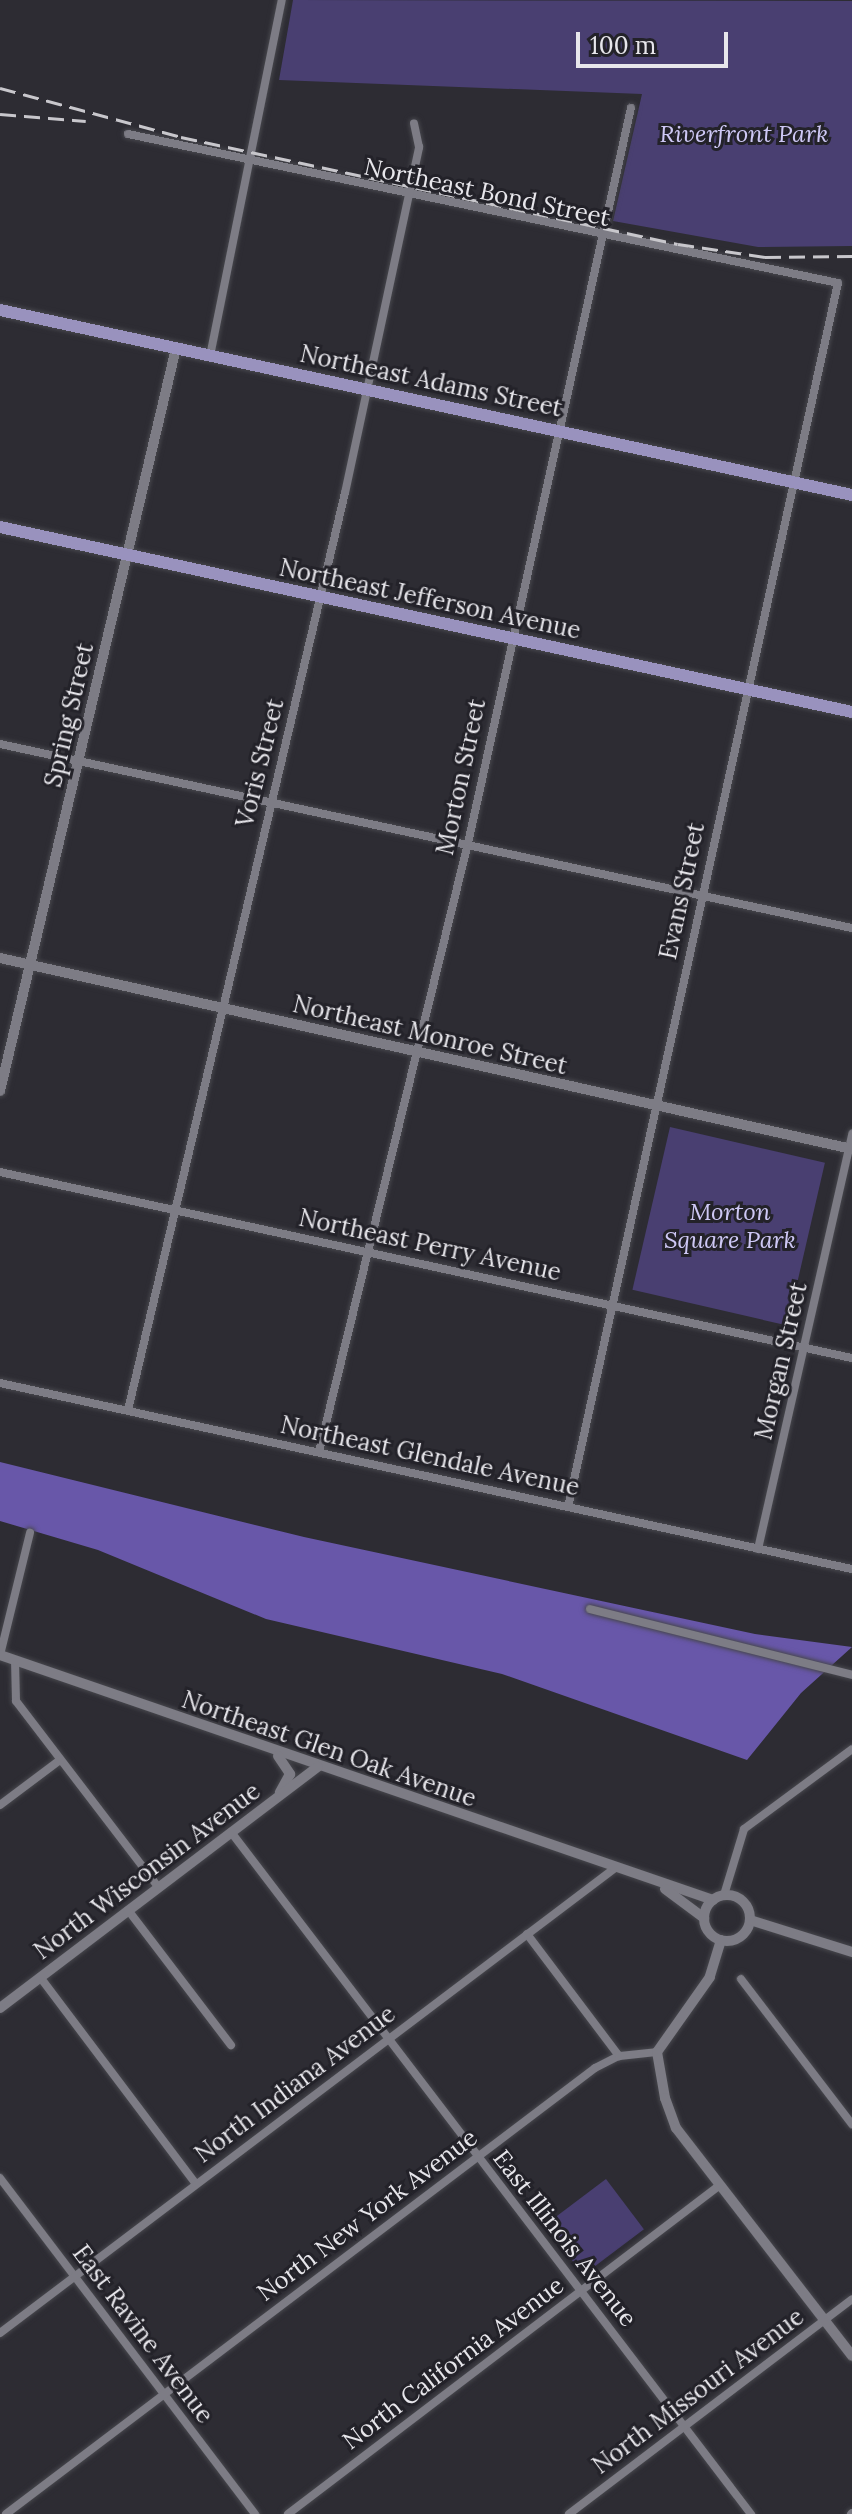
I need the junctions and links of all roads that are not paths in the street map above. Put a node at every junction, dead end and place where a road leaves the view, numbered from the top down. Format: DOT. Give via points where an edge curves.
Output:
graph roads {
  1 [pos="282,0"];
  2 [pos="631,108"];
  3 [pos="414,124"];
  4 [pos="128,134"];
  5 [pos="252,161"];
  6 [pos="408,196"];
  7 [pos="602,237"];
  8 [pos="838,283"];
  9 [pos="0,310"];
  10 [pos="176,348"];
  11 [pos="210,356"];
  12 [pos="368,390"];
  13 [pos="558,431"];
  14 [pos="791,482"];
  15 [pos="852,495"];
  16 [pos="0,527"];
  17 [pos="128,556"];
  18 [pos="319,597"];
  19 [pos="512,639"];
  20 [pos="747,689"];
  21 [pos="852,712"];
  22 [pos="0,744"];
  23 [pos="78,761"];
  24 [pos="271,801"];
  25 [pos="468,843"];
  26 [pos="701,895"];
  27 [pos="852,928"];
  28 [pos="0,958"];
  29 [pos="30,964"];
  30 [pos="224,1008"];
  31 [pos="418,1053"];
  32 [pos="0,1091"];
  33 [pos="657,1107"];
  34 [pos="852,1134"];
  35 [pos="850,1148"];
  36 [pos="0,1172"];
  37 [pos="174,1210"];
  38 [pos="367,1253"];
  39 [pos="612,1305"];
  40 [pos="805,1348"];
  41 [pos="852,1358"];
  42 [pos="0,1383"];
  43 [pos="128,1410"];
  44 [pos="319,1452"];
  45 [pos="568,1507"];
  46 [pos="30,1533"];
  47 [pos="758,1549"];
  48 [pos="852,1569"];
  49 [pos="590,1609"];
  50 [pos="0,1655"];
  51 [pos="15,1660"];
  52 [pos="852,1675"];
  53 [pos="265,1749"];
  54 [pos="852,1749"];
  55 [pos="60,1760"];
  56 [pos="318,1767"];
  57 [pos="0,1805"];
  58 [pos="261,1810"];
  59 [pos="231,1832"];
  60 [pos="615,1868"];
  61 [pos="646,1878"];
  62 [pos="158,1887"];
  63 [pos="724,1895"];
  64 [pos="713,1900"];
  65 [pos="128,1910"];
  66 [pos="704,1918"];
  67 [pos="750,1920"];
  68 [pos="527,1934"];
  69 [pos="721,1940"];
  70 [pos="852,1952"];
  71 [pos="40,1977"];
  72 [pos="741,1979"];
  73 [pos="0,2008"];
  74 [pos="388,2039"];
  75 [pos="231,2045"];
  76 [pos="657,2052"];
  77 [pos="619,2056"];
  78 [pos="852,2124"];
  79 [pos="476,2156"];
  80 [pos="0,2178"];
  81 [pos="196,2184"];
  82 [pos="720,2185"];
  83 [pos="74,2276"];
  84 [pos="580,2291"];
  85 [pos="852,2299"];
  86 [pos="824,2321"];
  87 [pos="0,2333"];
  88 [pos="852,2356"];
  89 [pos="164,2394"];
  90 [pos="684,2426"];
  91 [pos="6,2514"];
  92 [pos="255,2514"];
  93 [pos="288,2514"];
  94 [pos="569,2514"];
  95 [pos="751,2514"];
  1 -- 5 [label="street"];
  2 -- 7 [label="street, Morton Street"];
  3 -- 6 [label="street, Voris Street" via="419,147"];
  4 -- 5 [label="street, Northeast Bond Street"];
  5 -- 6 [label="street, Northeast Bond Street"];
  5 -- 11 [label="street"];
  6 -- 7 [label="street, Northeast Bond Street"];
  6 -- 12 [label="street, Voris Street"];
  7 -- 8 [label="street, Northeast Bond Street"];
  7 -- 13 [label="street, Morton Street"];
  8 -- 14 [label="street, Evans Street"];
  9 -- 10 [label="main road, Northeast Adams Street"];
  10 -- 11 [label="main road, Northeast Adams Street"];
  10 -- 17 [label="street, Spring Street"];
  11 -- 12 [label="main road, Northeast Adams Street"];
  12 -- 13 [label="main road, Northeast Adams Street"];
  12 -- 18 [label="street, Voris Street"];
  13 -- 14 [label="main road, Northeast Adams Street"];
  13 -- 19 [label="street, Morton Street"];
  14 -- 15 [label="main road, Northeast Adams Street"];
  14 -- 20 [label="street, Evans Street"];
  16 -- 17 [label="main road, Northeast Jefferson Avenue"];
  17 -- 18 [label="main road, Northeast Jefferson Avenue"];
  17 -- 23 [label="street, Spring Street"];
  18 -- 19 [label="main road, Northeast Jefferson Avenue"];
  18 -- 24 [label="street, Voris Street"];
  19 -- 20 [label="main road, Northeast Jefferson Avenue"];
  19 -- 25 [label="street, Morton Street"];
  20 -- 21 [label="main road, Northeast Jefferson Avenue"];
  20 -- 26 [label="street, Evans Street"];
  22 -- 23 [label="street"];
  23 -- 24 [label="street"];
  23 -- 29 [label="street, Spring Street"];
  24 -- 25 [label="street"];
  24 -- 30 [label="street, Voris Street"];
  25 -- 26 [label="street"];
  25 -- 31 [label="street, Morton Street"];
  26 -- 27 [label="street"];
  26 -- 33 [label="street, Evans Street"];
  28 -- 29 [label="street, Northeast Monroe Street"];
  29 -- 30 [label="street, Northeast Monroe Street"];
  29 -- 32 [label="street, Spring Street"];
  30 -- 31 [label="street, Northeast Monroe Street"];
  30 -- 37 [label="street, Voris Street"];
  31 -- 33 [label="street, Northeast Monroe Street"];
  31 -- 38 [label="street, Morton Street"];
  33 -- 35 [label="street, Northeast Monroe Street"];
  33 -- 39 [label="street, Evans Street"];
  34 -- 35 [label="street, Morgan Street"];
  35 -- 40 [label="street, Morgan Street"];
  36 -- 37 [label="street, Northeast Perry Avenue"];
  37 -- 38 [label="street, Northeast Perry Avenue"];
  37 -- 43 [label="street, Voris Street"];
  38 -- 39 [label="street, Northeast Perry Avenue"];
  38 -- 44 [label="street, Morton Street"];
  39 -- 40 [label="street, Northeast Perry Avenue"];
  39 -- 45 [label="street, Evans Street"];
  40 -- 41 [label="street, Northeast Perry Avenue"];
  40 -- 47 [label="street, Morgan Street"];
  42 -- 43 [label="street, Northeast Glendale Avenue"];
  43 -- 44 [label="street, Northeast Glendale Avenue"];
  44 -- 45 [label="street, Northeast Glendale Avenue"];
  45 -- 47 [label="street, Northeast Glendale Avenue"];
  46 -- 50 [label="street"];
  47 -- 48 [label="street, Northeast Glendale Avenue"];
  49 -- 52 [label="street"];
  50 -- 51 [label="street, Northeast Glen Oak Avenue"];
  51 -- 53 [label="street, Northeast Glen Oak Avenue"];
  51 -- 55 [label="street" via="16,1701"];
  53 -- 56 [label="street, Northeast Glen Oak Avenue"];
  53 -- 58 [label="street" via="283,1759 290,1776"];
  54 -- 63 [label="street" via="744,1829"];
  55 -- 57 [label="street"];
  55 -- 62 [label="street"];
  56 -- 58 [label="street, North Wisconsin Avenue"];
  56 -- 60 [label="street, Northeast Glen Oak Avenue"];
  58 -- 59 [label="street, North Wisconsin Avenue"];
  59 -- 62 [label="street, North Wisconsin Avenue"];
  59 -- 74 [label="street, East Illinois Avenue"];
  60 -- 61 [label="street, Northeast Glen Oak Avenue"];
  60 -- 68 [label="street, North Indiana Avenue"];
  61 -- 64 [label="street, Northeast Glen Oak Avenue"];
  61 -- 66 [label="street, Northeast Glen Oak Avenue"];
  62 -- 65 [label="street, North Wisconsin Avenue"];
  63 -- 64 [label="street"];
  63 -- 67 [label="street" via="743,1901"];
  64 -- 66 [label="street"];
  65 -- 71 [label="street, North Wisconsin Avenue"];
  65 -- 75 [label="street"];
  66 -- 69 [label="street"];
  67 -- 69 [label="street" via="740,1937"];
  67 -- 70 [label="street"];
  68 -- 74 [label="street, North Indiana Avenue"];
  68 -- 77 [label="street"];
  69 -- 76 [label="street" via="710,1977"];
  71 -- 73 [label="street, North Wisconsin Avenue"];
  71 -- 81 [label="street"];
  72 -- 78 [label="street"];
  74 -- 79 [label="street, East Illinois Avenue"];
  74 -- 81 [label="street, North Indiana Avenue"];
  76 -- 77 [label="street, North New York Avenue"];
  76 -- 82 [label="street" via="676,2128"];
  77 -- 79 [label="street, North New York Avenue"];
  79 -- 84 [label="street, East Illinois Avenue"];
  79 -- 89 [label="street, North New York Avenue"];
  80 -- 83 [label="street, East Ravine Avenue"];
  81 -- 83 [label="street, North Indiana Avenue"];
  82 -- 84 [label="street, North California Avenue"];
  82 -- 86 [label="street"];
  83 -- 87 [label="street, North Indiana Avenue"];
  83 -- 89 [label="street, East Ravine Avenue"];
  84 -- 90 [label="street, East Illinois Avenue"];
  84 -- 93 [label="street, North California Avenue"];
  85 -- 86 [label="street, North Missouri Avenue"];
  86 -- 88 [label="street"];
  86 -- 90 [label="street, North Missouri Avenue"];
  89 -- 91 [label="street, North New York Avenue"];
  89 -- 92 [label="street, East Ravine Avenue"];
  90 -- 94 [label="street, North Missouri Avenue"];
  90 -- 95 [label="street, East Illinois Avenue"];
}
